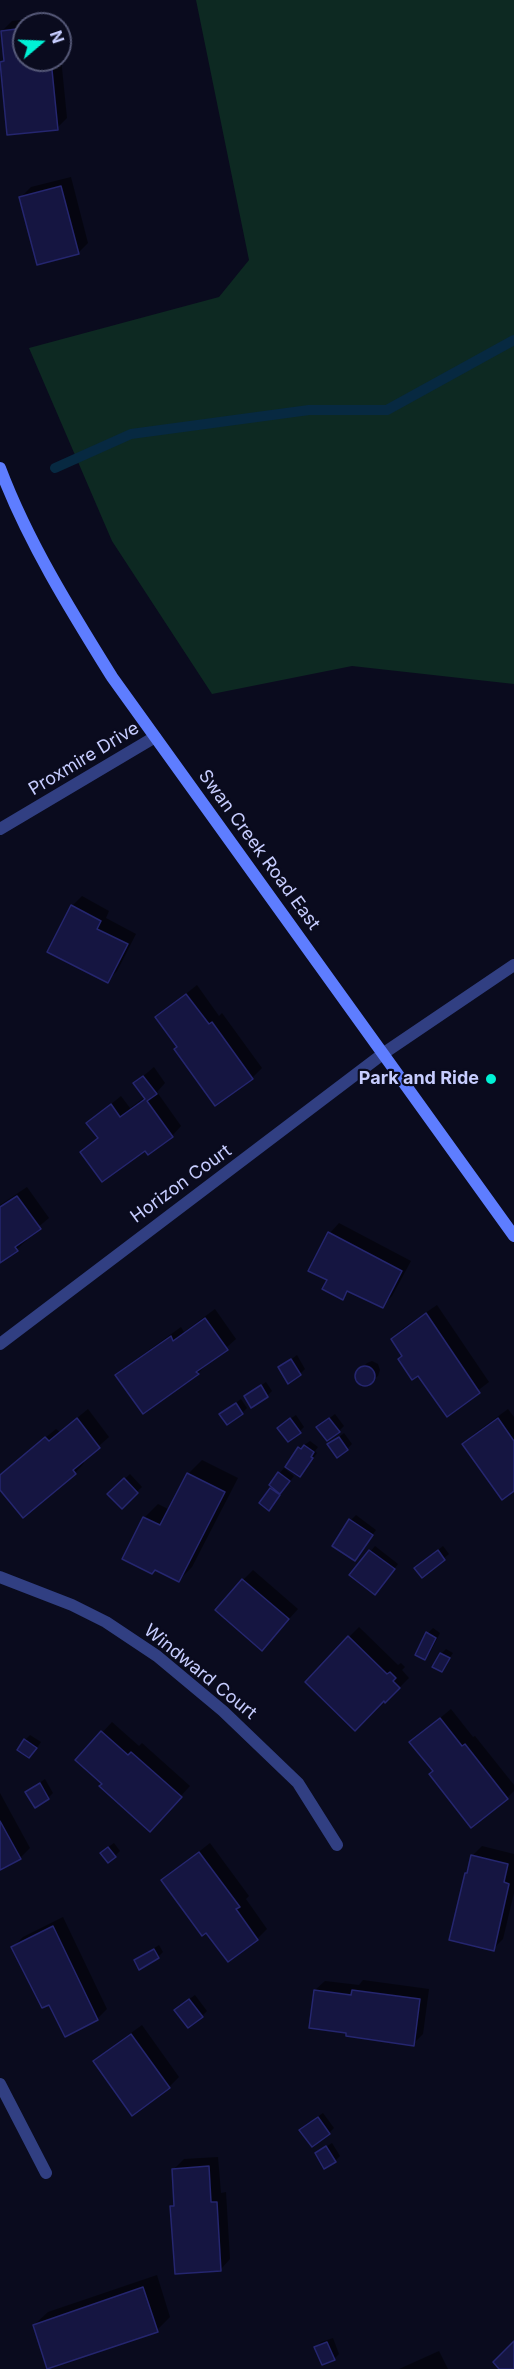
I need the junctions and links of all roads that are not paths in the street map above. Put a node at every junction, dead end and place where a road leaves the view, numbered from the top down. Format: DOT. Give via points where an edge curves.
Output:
graph roads {
  1 [pos="0,468"];
  2 [pos="155,736"];
  3 [pos="0,830"];
  4 [pos="514,965"];
  5 [pos="384,1053"];
  6 [pos="514,1236"];
  7 [pos="0,1344"];
  8 [pos="0,1577"];
  9 [pos="337,1845"];
  10 [pos="0,2084"];
  11 [pos="46,2173"];
  1 -- 2 [label="main road, Swan Creek Road East" via="41,556 78,622"];
  2 -- 3 [label="street, Proxmire Drive"];
  2 -- 5 [label="main road, Swan Creek Road East"];
  4 -- 5 [label="street, Horizon Court"];
  5 -- 6 [label="main road, Swan Creek Road East"];
  5 -- 7 [label="street, Horizon Court"];
  8 -- 9 [label="street, Windward Court" via="106,1622 157,1656 223,1711 298,1783"];
  10 -- 11 [label="street"];
}
